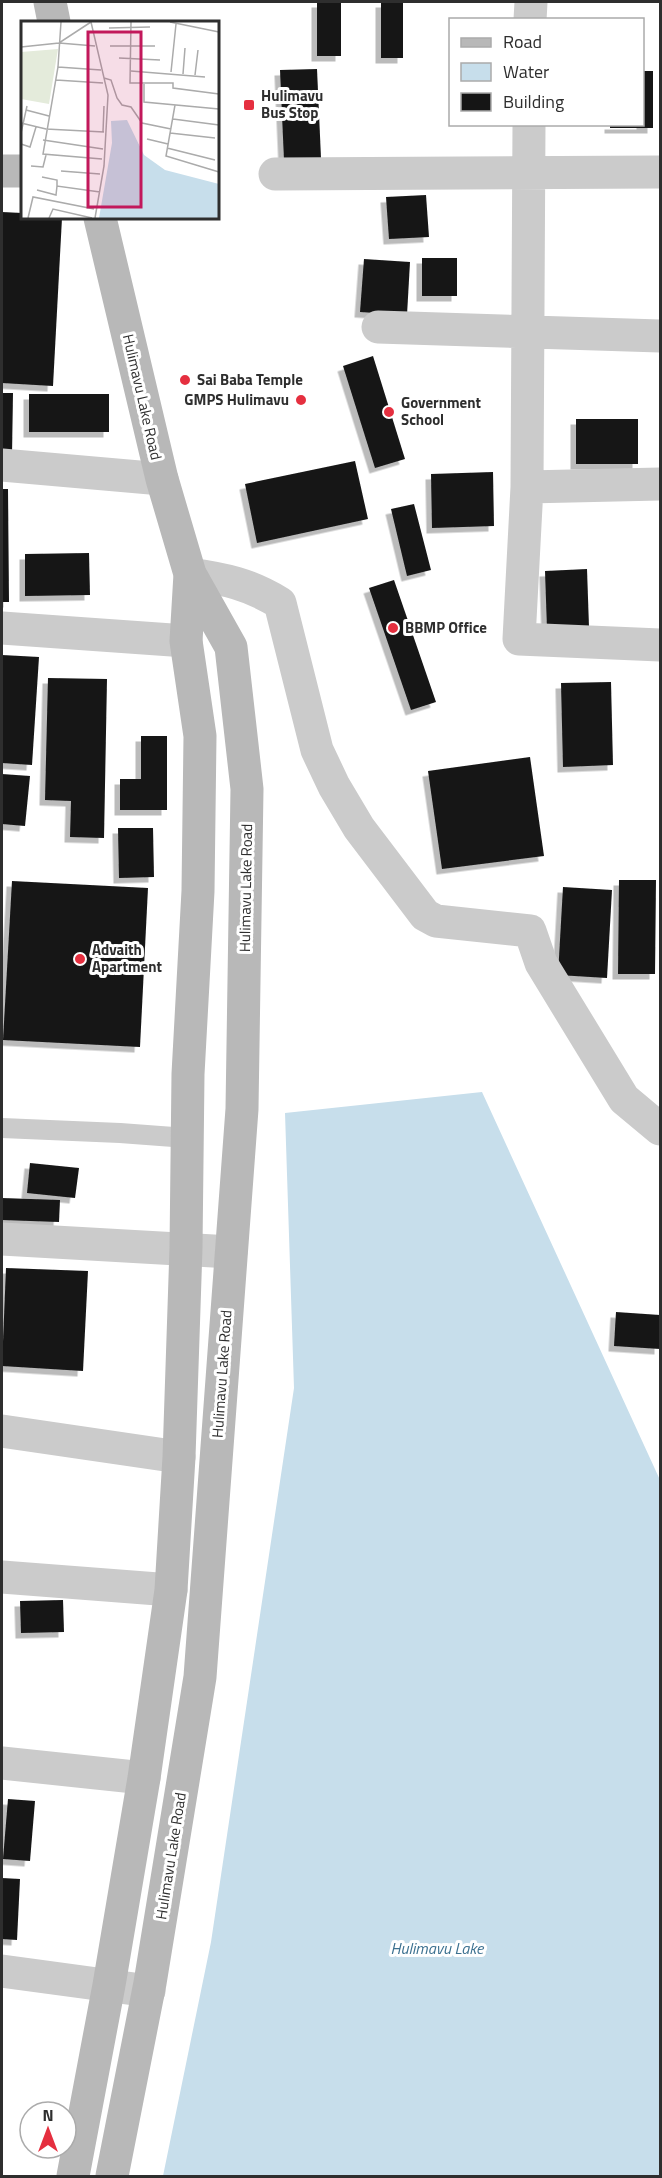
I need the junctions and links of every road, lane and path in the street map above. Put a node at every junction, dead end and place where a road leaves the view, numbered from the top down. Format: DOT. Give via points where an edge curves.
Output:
graph roads {
  1 [pos="50,2"];
  2 [pos="531,2"];
  3 [pos="530,18"];
  4 [pos="54,21"];
  5 [pos="529,126"];
  6 [pos="2,171"];
  7 [pos="21,171"];
  8 [pos="529,172"];
  9 [pos="660,172"];
  10 [pos="275,174"];
  11 [pos="100,219"];
  12 [pos="378,327"];
  13 [pos="527,331"];
  14 [pos="660,336"];
  15 [pos="2,465"];
  16 [pos="162,479"];
  17 [pos="660,484"];
  18 [pos="527,487"];
  19 [pos="190,574"];
  20 [pos="2,628"];
  21 [pos="186,641"];
  22 [pos="660,645"];
  23 [pos="2,1128"];
  24 [pos="660,1129"];
  25 [pos="187,1137"];
  26 [pos="2,1239"];
  27 [pos="186,1248"];
  28 [pos="231,1252"];
  29 [pos="2,1431"];
  30 [pos="179,1457"];
  31 [pos="2,1577"];
  32 [pos="171,1590"];
  33 [pos="2,1764"];
  34 [pos="144,1778"];
  35 [pos="2,1971"];
  36 [pos="109,1985"];
  37 [pos="149,1991"];
  38 [pos="73,2176"];
  39 [pos="112,2176"];
  1 -- 4 [label="main road"];
  2 -- 3 [label="street"];
  5 -- 8 [label="street"];
  6 -- 7 [label="main road"];
  8 -- 9 [label="street"];
  8 -- 10 [label="street"];
  8 -- 13 [label="street"];
  11 -- 16 [label="main road, Hulimavu Lake Road"];
  12 -- 13 [label="street"];
  13 -- 14 [label="street"];
  13 -- 18 [label="street"];
  15 -- 16 [label="street"];
  16 -- 19 [label="main road, Hulimavu Lake Road"];
  17 -- 18 [label="street"];
  18 -- 22 [label="street" via="519,639"];
  19 -- 21 [label="main road, Hulimavu Lake Road"];
  19 -- 24 [label="street" via="259,590 280,603 317,750 359,828 425,915 436,921 530,931 541,963 624,1099"];
  19 -- 28 [label="main road, Hulimavu Lake Road" via="231,646 247,789 242,1109"];
  20 -- 21 [label="street"];
  21 -- 25 [label="main road, Hulimavu Lake Road" via="200,736 198,891"];
  23 -- 25 [label="lane"];
  25 -- 27 [label="main road, Hulimavu Lake Road"];
  26 -- 27 [label="street"];
  27 -- 28 [label="street"];
  27 -- 30 [label="main road, Hulimavu Lake Road"];
  28 -- 37 [label="main road, Hulimavu Lake Road" via="200,1677"];
  29 -- 30 [label="street"];
  30 -- 32 [label="main road, Hulimavu Lake Road"];
  31 -- 32 [label="street"];
  32 -- 34 [label="main road, Hulimavu Lake Road"];
  33 -- 34 [label="street"];
  34 -- 36 [label="main road, Hulimavu Lake Road"];
  35 -- 36 [label="street"];
  36 -- 37 [label="street"];
  36 -- 38 [label="main road, Hulimavu Lake Road"];
  37 -- 39 [label="main road, Hulimavu Lake Road"];
}
